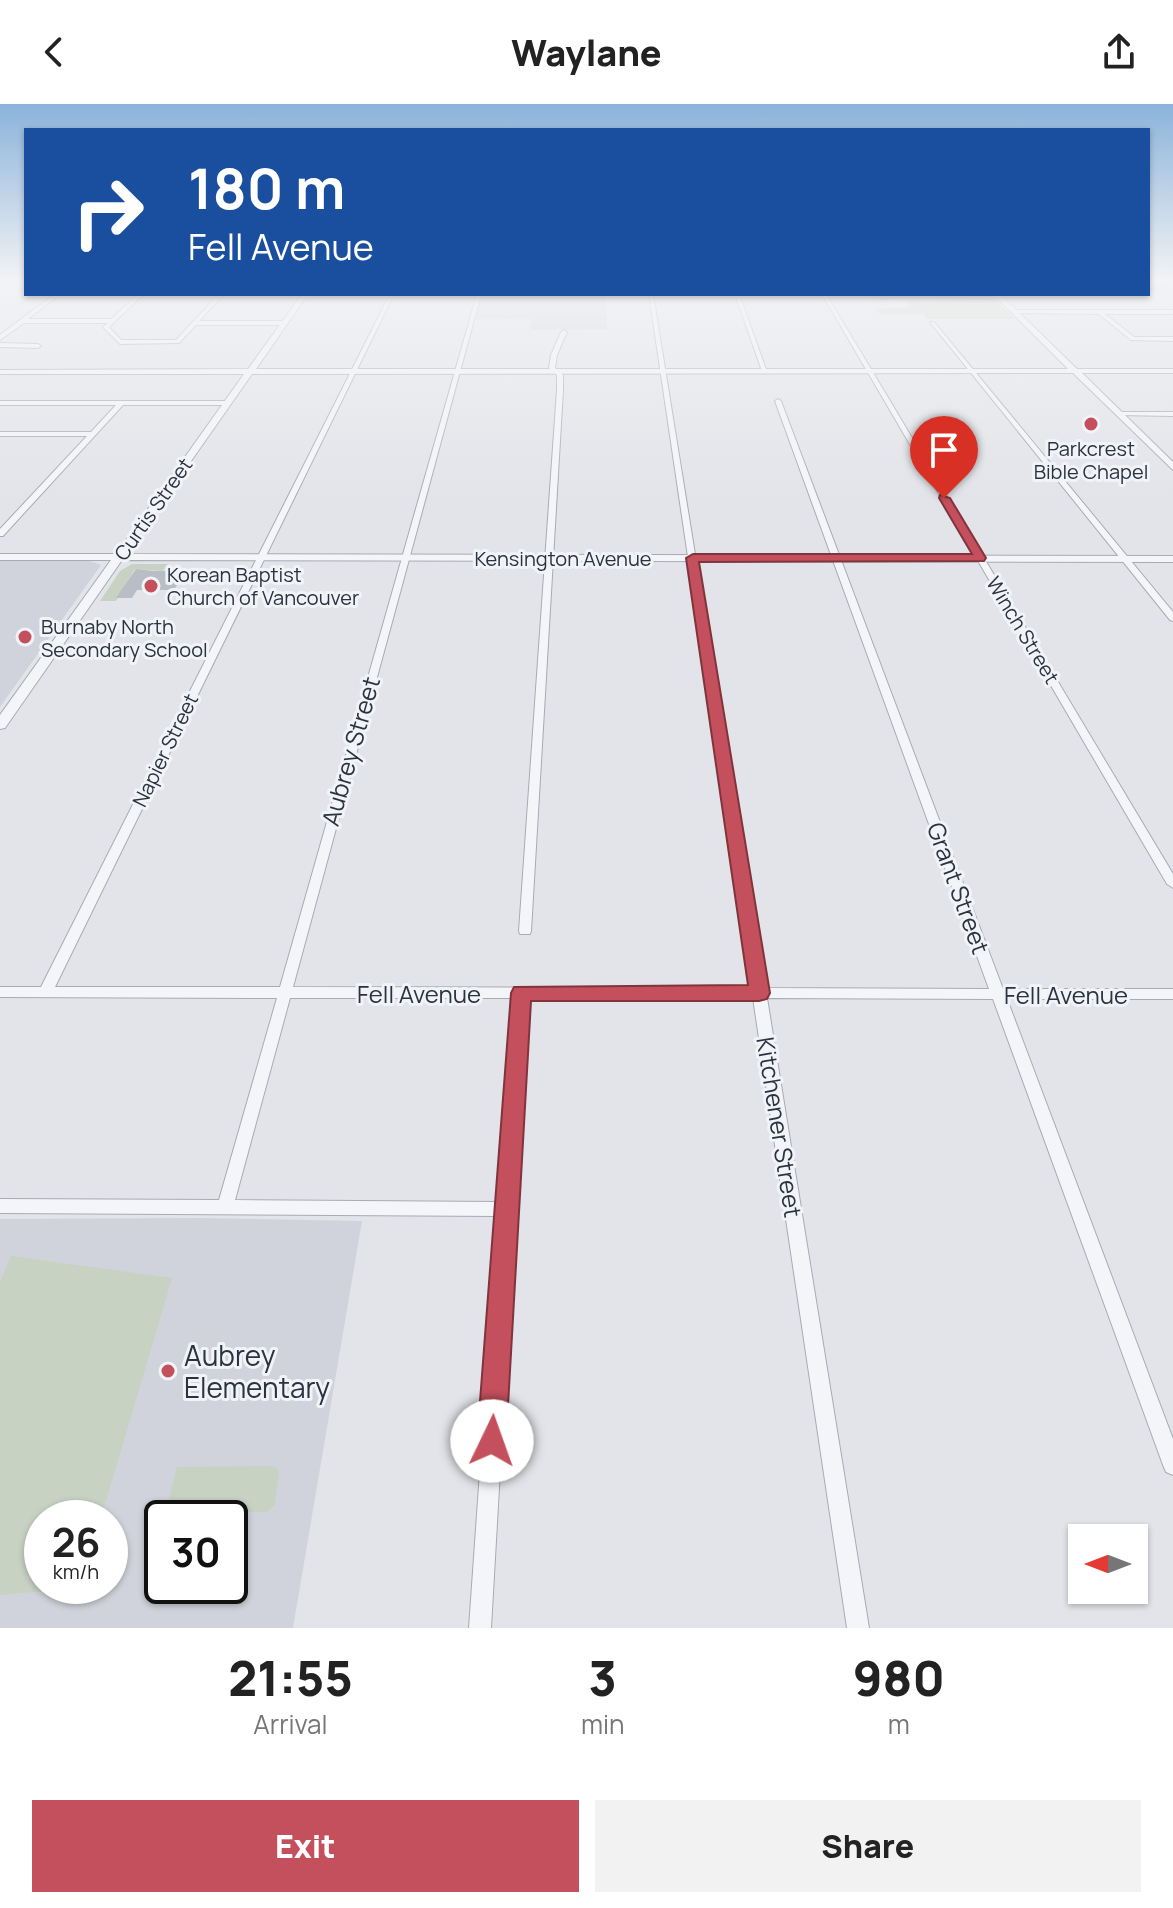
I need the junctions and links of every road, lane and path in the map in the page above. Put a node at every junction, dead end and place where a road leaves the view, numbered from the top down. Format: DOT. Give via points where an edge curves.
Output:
graph roads {
  1 [pos="263,353"];
  2 [pos="363,353"];
  3 [pos="463,353"];
  4 [pos="555,353"];
  5 [pos="660,353"];
  6 [pos="758,353"];
  7 [pos="859,353"];
  8 [pos="956,353"];
  9 [pos="1057,353"];
  10 [pos="1074,370"];
  11 [pos="250,371"];
  12 [pos="354,371"];
  13 [pos="458,371"];
  14 [pos="556,371"];
  15 [pos="663,371"];
  16 [pos="765,371"];
  17 [pos="869,371"];
  18 [pos="970,371"];
  19 [pos="1173,371"];
  20 [pos="0,372"];
  21 [pos="778,401"];
  22 [pos="0,403"];
  23 [pos="121,403"];
  24 [pos="228,403"];
  25 [pos="1119,414"];
  26 [pos="1173,414"];
  27 [pos="0,434"];
  28 [pos="92,434"];
  29 [pos="1173,467"];
  30 [pos="0,534"];
  31 [pos="0,557"];
  32 [pos="119,558"];
  33 [pos="261,558"];
  34 [pos="405,558"];
  35 [pos="549,558"];
  36 [pos="693,558"];
  37 [pos="836,558"];
  38 [pos="980,558"];
  39 [pos="1124,559"];
  40 [pos="1173,559"];
  41 [pos="1173,618"];
  42 [pos="0,725"];
  43 [pos="1173,884"];
  44 [pos="525,931"];
  45 [pos="46,991"];
  46 [pos="0,992"];
  47 [pos="283,992"];
  48 [pos="521,993"];
  49 [pos="759,993"];
  50 [pos="998,994"];
  51 [pos="1173,994"];
  52 [pos="0,1206"];
  53 [pos="225,1208"];
  54 [pos="506,1209"];
  55 [pos="1173,1465"];
  56 [pos="480,1628"];
  57 [pos="858,1628"];
  1 -- 11 [label="street, Curtis Street"];
  2 -- 12 [label="street, Napier Street"];
  3 -- 13 [label="street, Aubrey Street"];
  4 -- 14 [label="street"];
  5 -- 15 [label="street, Kitchener Street"];
  6 -- 16 [label="street"];
  7 -- 17 [label="street, Winch Street"];
  8 -- 18 [label="street"];
  9 -- 10 [label="street"];
  10 -- 18 [label="street"];
  10 -- 19 [label="street"];
  10 -- 25 [label="street"];
  11 -- 12 [label="street"];
  11 -- 20 [label="street"];
  11 -- 24 [label="street, Curtis Street"];
  12 -- 13 [label="street"];
  12 -- 33 [label="street, Napier Street"];
  13 -- 14 [label="street"];
  13 -- 34 [label="street, Aubrey Street"];
  14 -- 15 [label="street"];
  14 -- 35 [label="street" via="560,375"];
  15 -- 16 [label="street"];
  15 -- 36 [label="street, Kitchener Street"];
  16 -- 17 [label="street"];
  17 -- 18 [label="street"];
  17 -- 38 [label="street, Winch Street"];
  18 -- 39 [label="street"];
  21 -- 37 [label="street, Grant Street"];
  22 -- 23 [label="street"];
  23 -- 24 [label="street"];
  23 -- 28 [label="street"];
  24 -- 32 [label="street, Curtis Street"];
  25 -- 26 [label="street"];
  25 -- 29 [label="street"];
  27 -- 28 [label="street"];
  28 -- 30 [label="street"];
  31 -- 32 [label="street, Kensington Avenue"];
  32 -- 33 [label="street, Kensington Avenue"];
  32 -- 42 [label="street, Curtis Street"];
  33 -- 34 [label="street, Kensington Avenue"];
  33 -- 45 [label="street, Napier Street"];
  34 -- 35 [label="street, Kensington Avenue"];
  34 -- 47 [label="street, Aubrey Street"];
  35 -- 36 [label="street, Kensington Avenue"];
  35 -- 44 [label="street"];
  36 -- 37 [label="street, Kensington Avenue"];
  36 -- 49 [label="street, Kitchener Street"];
  37 -- 38 [label="street, Kensington Avenue"];
  37 -- 50 [label="street, Grant Street"];
  38 -- 39 [label="street, Kensington Avenue"];
  38 -- 43 [label="street, Winch Street"];
  39 -- 40 [label="street, Kensington Avenue"];
  39 -- 41 [label="street"];
  45 -- 46 [label="street, Fell Avenue"];
  45 -- 47 [label="street, Fell Avenue"];
  47 -- 48 [label="street, Fell Avenue"];
  47 -- 53 [label="street, Aubrey Street"];
  48 -- 49 [label="street, Fell Avenue"];
  48 -- 54 [label="street"];
  49 -- 50 [label="street, Fell Avenue"];
  49 -- 57 [label="street, Kitchener Street"];
  50 -- 51 [label="street, Fell Avenue"];
  50 -- 55 [label="street, Grant Street"];
  52 -- 53 [label="street"];
  53 -- 54 [label="street"];
  54 -- 56 [label="street"];
}
